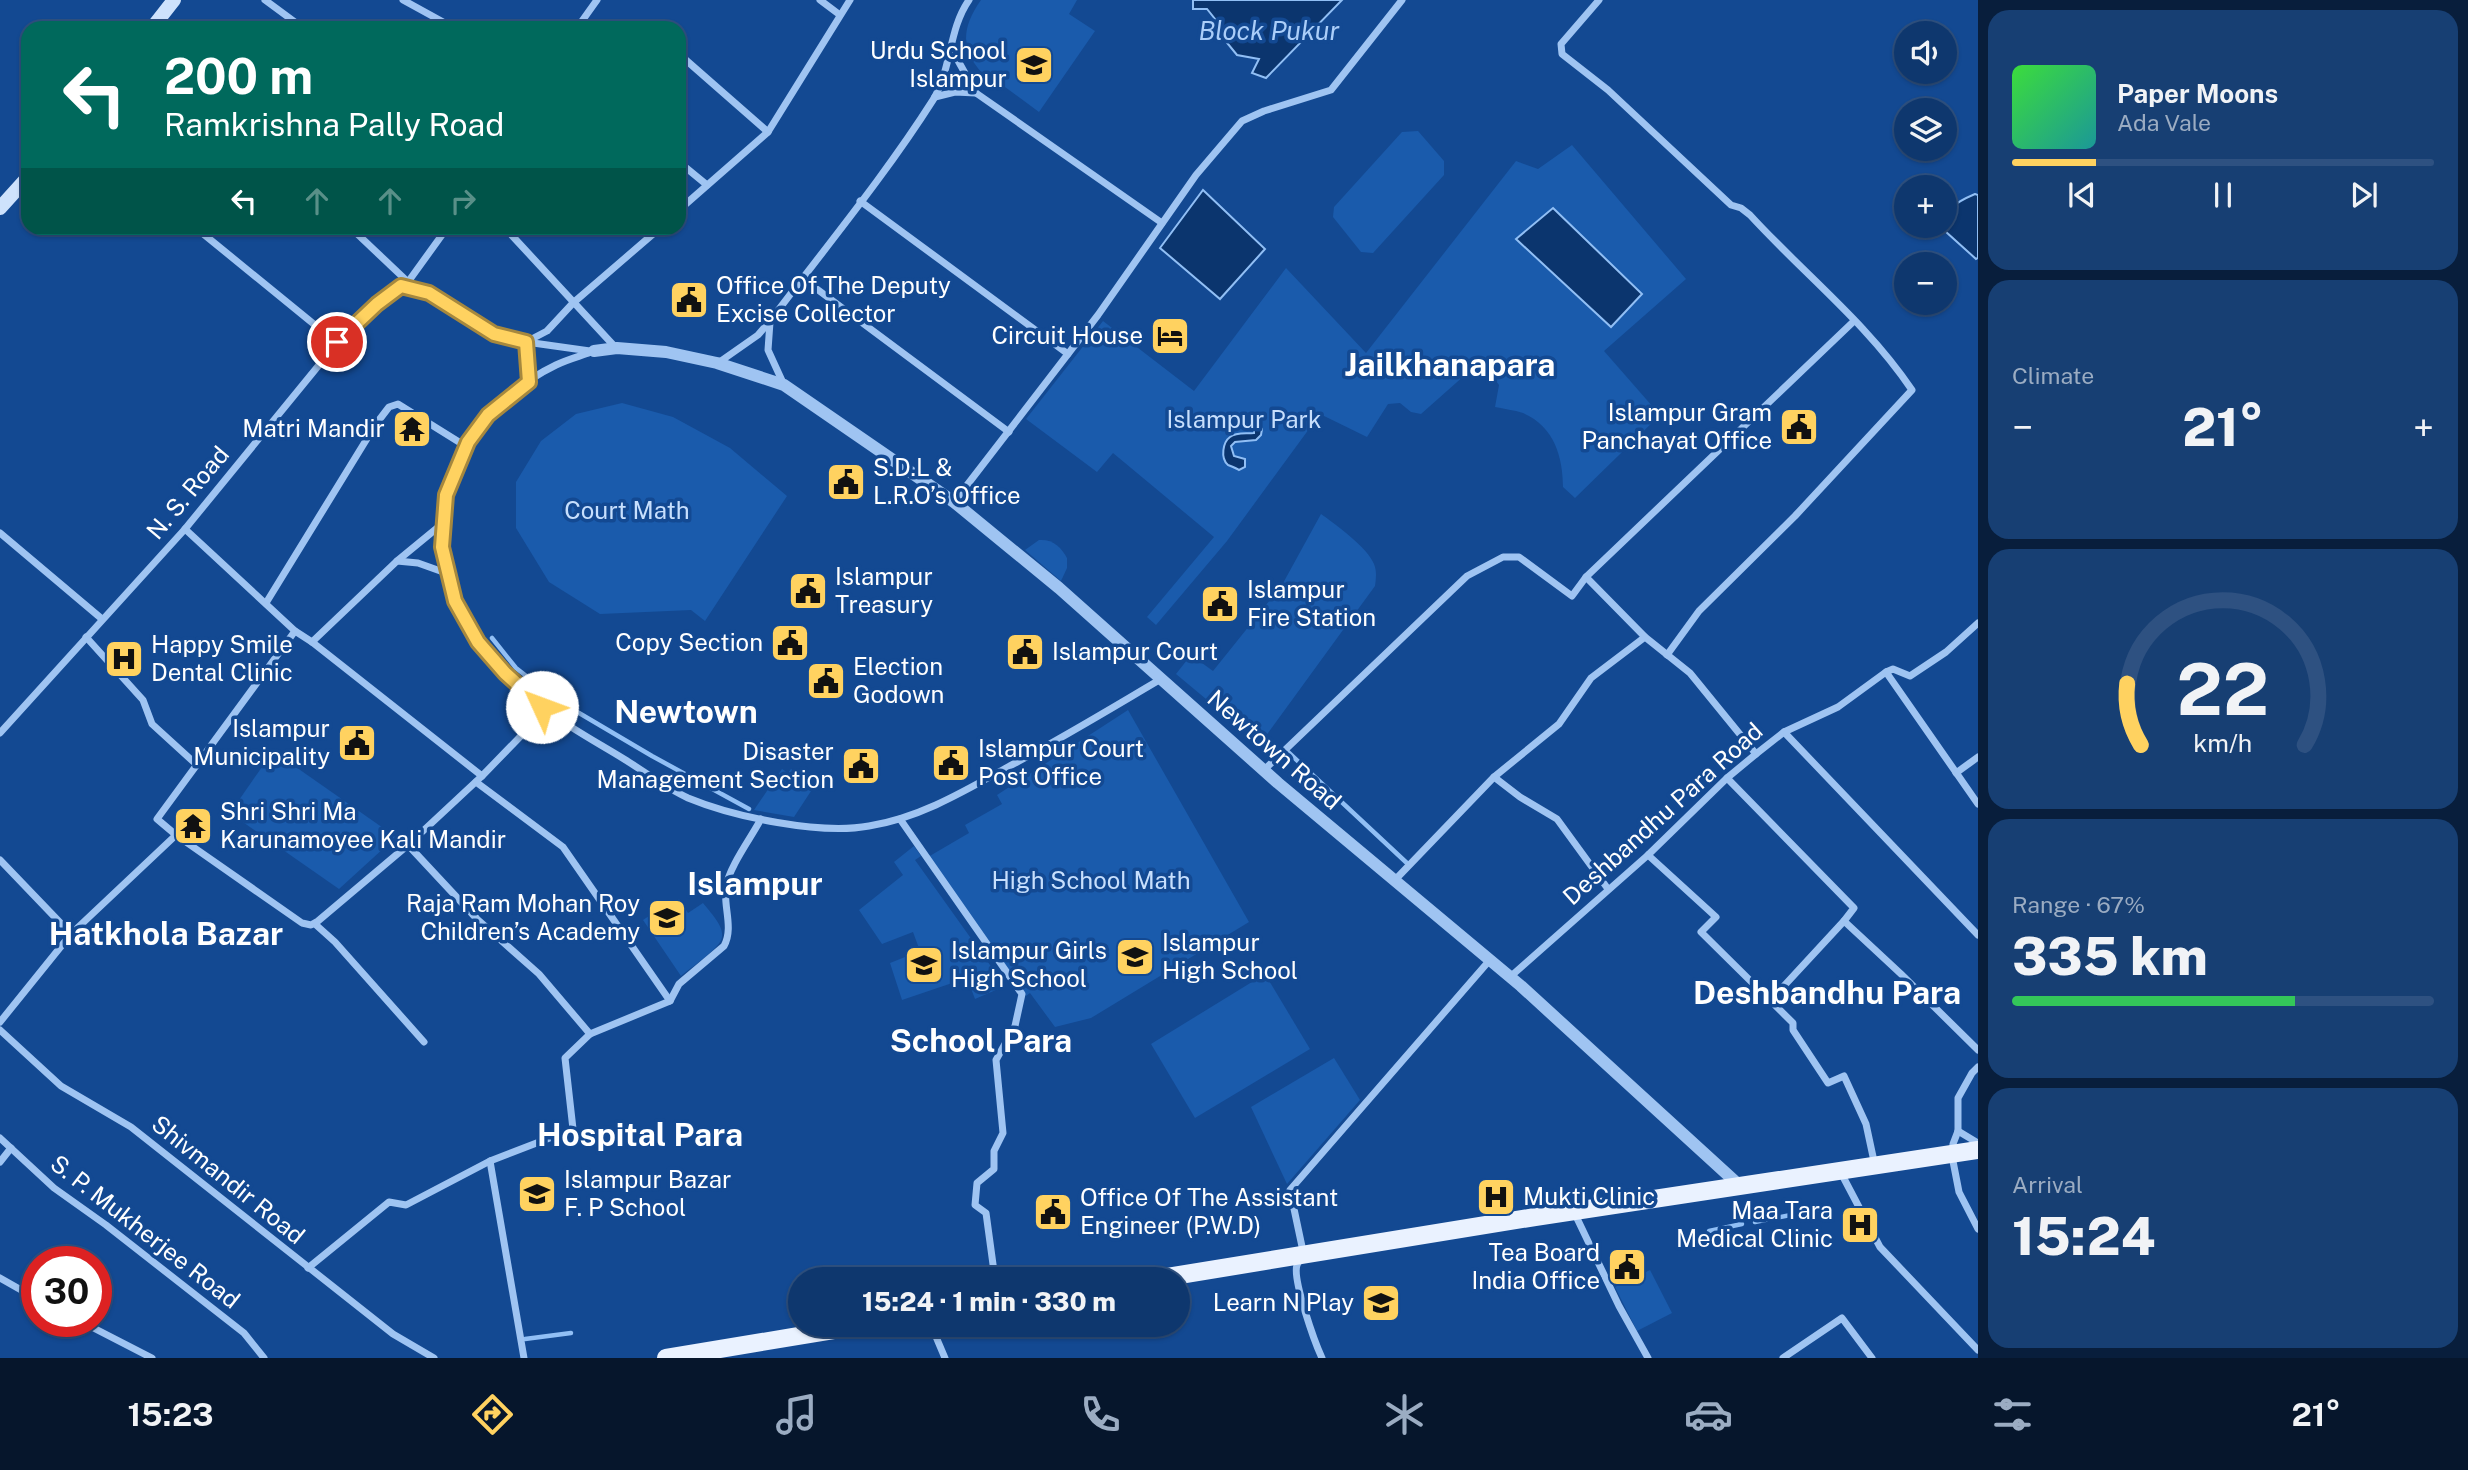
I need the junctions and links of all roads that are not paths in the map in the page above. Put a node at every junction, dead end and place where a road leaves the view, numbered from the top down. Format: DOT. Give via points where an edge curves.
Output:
graph roads {
  1 [pos="174,0"];
  2 [pos="265,0"];
  3 [pos="403,0"];
  4 [pos="597,0"];
  5 [pos="820,0"];
  6 [pos="850,0"];
  7 [pos="970,0"];
  8 [pos="1402,0"];
  9 [pos="1599,0"];
  10 [pos="840,15"];
  11 [pos="158,21"];
  12 [pos="294,21"];
  13 [pos="441,21"];
  14 [pos="582,21"];
  15 [pos="951,48"];
  16 [pos="686,60"];
  17 [pos="976,93"];
  18 [pos="935,97"];
  19 [pos="768,132"];
  20 [pos="686,168"];
  21 [pos="21,185"];
  22 [pos="707,186"];
  23 [pos="860,201"];
  24 [pos="686,204"];
  25 [pos="0,208"];
  26 [pos="1162,223"];
  27 [pos="204,235"];
  28 [pos="358,235"];
  29 [pos="442,235"];
  30 [pos="511,235"];
  31 [pos="652,235"];
  32 [pos="802,278"];
  33 [pos="405,284"];
  34 [pos="573,303"];
  35 [pos="770,321"];
  36 [pos="1853,322"];
  37 [pos="337,342"];
  38 [pos="526,342"];
  39 [pos="617,348"];
  40 [pos="594,351"];
  41 [pos="1068,354"];
  42 [pos="718,363"];
  43 [pos="529,382"];
  44 [pos="784,385"];
  45 [pos="1009,432"];
  46 [pos="467,447"];
  47 [pos="954,502"];
  48 [pos="442,524"];
  49 [pos="185,529"];
  50 [pos="0,533"];
  51 [pos="397,561"];
  52 [pos="446,573"];
  53 [pos="1586,577"];
  54 [pos="266,603"];
  55 [pos="102,619"];
  56 [pos="1978,623"];
  57 [pos="295,631"];
  58 [pos="86,637"];
  59 [pos="1644,637"];
  60 [pos="312,642"];
  61 [pos="1667,655"];
  62 [pos="1886,672"];
  63 [pos="1161,679"];
  64 [pos="546,710"];
  65 [pos="1784,732"];
  66 [pos="0,733"];
  67 [pos="1755,754"];
  68 [pos="1978,757"];
  69 [pos="197,765"];
  70 [pos="1264,770"];
  71 [pos="1956,774"];
  72 [pos="482,776"];
  73 [pos="1494,777"];
  74 [pos="1727,778"];
  75 [pos="476,782"];
  76 [pos="1978,804"];
  77 [pos="761,819"];
  78 [pos="900,819"];
  79 [pos="176,835"];
  80 [pos="408,845"];
  81 [pos="1648,855"];
  82 [pos="0,860"];
  83 [pos="1394,881"];
  84 [pos="1608,889"];
  85 [pos="1844,920"];
  86 [pos="315,924"];
  87 [pos="71,934"];
  88 [pos="1978,935"];
  89 [pos="1489,961"];
  90 [pos="1510,977"];
  91 [pos="670,1001"];
  92 [pos="1770,1001"];
  93 [pos="0,1022"];
  94 [pos="0,1030"];
  95 [pos="590,1034"];
  96 [pos="424,1042"];
  97 [pos="1978,1050"];
  98 [pos="1978,1067"];
  99 [pos="1958,1132"];
  100 [pos="0,1138"];
  101 [pos="1978,1143"];
  102 [pos="11,1148"];
  103 [pos="1978,1150"];
  104 [pos="1952,1156"];
  105 [pos="490,1161"];
  106 [pos="0,1163"];
  107 [pos="1875,1166"];
  108 [pos="1839,1171"];
  109 [pos="1740,1186"];
  110 [pos="1574,1211"];
  111 [pos="1978,1229"];
  112 [pos="1304,1256"];
  113 [pos="993,1267"];
  114 [pos="308,1268"];
  115 [pos="1190,1274"];
  116 [pos="0,1278"];
  117 [pos="21,1290"];
  118 [pos="111,1337"];
  119 [pos="792,1337"];
  120 [pos="936,1337"];
  121 [pos="1978,1350"];
  122 [pos="152,1358"];
  123 [pos="264,1358"];
  124 [pos="434,1358"];
  125 [pos="524,1358"];
  126 [pos="667,1358"];
  127 [pos="945,1358"];
  128 [pos="1322,1358"];
  129 [pos="1648,1358"];
  130 [pos="1783,1358"];
  131 [pos="1872,1358"];
  1 -- 11 [label="main road"];
  2 -- 12 [label="street"];
  3 -- 13 [label="street"];
  4 -- 14 [label="street"];
  5 -- 10 [label="street"];
  6 -- 10 [label="street"];
  7 -- 15 [label="street" via="960,13"];
  8 -- 26 [label="street" via="1331,90 1242,121 1195,175"];
  9 -- 61 [label="street" via="1561,44 1562,54 1608,90 1731,205 1750,215 1869,334 1912,390 1699,611"];
  10 -- 19 [label="street"];
  15 -- 17 [label="street"];
  15 -- 18 [label="street"];
  16 -- 19 [label="street"];
  17 -- 18 [label="street"];
  17 -- 26 [label="street"];
  18 -- 23 [label="street"];
  19 -- 22 [label="street"];
  20 -- 22 [label="street"];
  21 -- 25 [label="main road"];
  22 -- 24 [label="street"];
  23 -- 32 [label="street"];
  23 -- 41 [label="street"];
  26 -- 41 [label="street"];
  27 -- 37 [label="street"];
  28 -- 33 [label="street"];
  29 -- 33 [label="street, N. S. Road"];
  30 -- 34 [label="street"];
  31 -- 34 [label="street"];
  32 -- 35 [label="street"];
  32 -- 45 [label="street"];
  33 -- 37 [label="street, N. S. Road"];
  33 -- 38 [label="street" via="429,293 494,334"];
  34 -- 38 [label="street" via="547,331"];
  34 -- 39 [label="street"];
  35 -- 42 [label="street"];
  35 -- 44 [label="street" via="768,350"];
  36 -- 53 [label="street"];
  37 -- 49 [label="street, N. S. Road"];
  38 -- 40 [label="street"];
  38 -- 43 [label="street"];
  39 -- 40 [label="street, Newtown Road"];
  39 -- 42 [label="street, Newtown Road"];
  40 -- 43 [label="street" via="556,365"];
  41 -- 45 [label="street"];
  42 -- 44 [label="street, Newtown Road"];
  43 -- 46 [label="street" via="488,415"];
  44 -- 47 [label="street, Newtown Road"];
  45 -- 47 [label="street"];
  46 -- 48 [label="street" via="446,495"];
  46 -- 54 [label="street" via="398,404 389,407"];
  47 -- 63 [label="street, Newtown Road"];
  48 -- 51 [label="street"];
  48 -- 52 [label="street"];
  49 -- 54 [label="street"];
  49 -- 55 [label="street, N. S. Road"];
  50 -- 55 [label="street"];
  51 -- 52 [label="street"];
  51 -- 60 [label="street"];
  52 -- 64 [label="street" via="455,601 478,642"];
  53 -- 59 [label="street"];
  53 -- 70 [label="street" via="1572,596 1519,557 1503,557 1467,576"];
  54 -- 57 [label="street"];
  55 -- 58 [label="street, N. S. Road"];
  56 -- 62 [label="street" via="1910,676 1893,669"];
  57 -- 60 [label="street"];
  57 -- 69 [label="street"];
  58 -- 66 [label="street, N. S. Road"];
  58 -- 69 [label="street" via="144,700 152,724"];
  59 -- 61 [label="street"];
  59 -- 73 [label="street" via="1591,678 1559,724"];
  60 -- 72 [label="street"];
  61 -- 67 [label="street" via="1690,673"];
  62 -- 65 [label="street, Deshbandhu Para Road" via="1838,707"];
  62 -- 71 [label="street"];
  63 -- 70 [label="street, Newtown Road"];
  63 -- 78 [label="street" via="956,796"];
  64 -- 72 [label="street"];
  64 -- 77 [label="street" via="677,793"];
  65 -- 67 [label="street, Deshbandhu Para Road"];
  65 -- 88 [label="street"];
  67 -- 74 [label="street, Deshbandhu Para Road"];
  68 -- 71 [label="street"];
  69 -- 79 [label="street" via="157,819"];
  70 -- 83 [label="street, Newtown Road"];
  71 -- 76 [label="street"];
  72 -- 75 [label="street"];
  73 -- 83 [label="street"];
  73 -- 84 [label="street" via="1557,819"];
  74 -- 81 [label="street, Deshbandhu Para Road"];
  74 -- 85 [label="street" via="1854,908"];
  75 -- 80 [label="street"];
  75 -- 91 [label="street" via="563,847"];
  77 -- 78 [label="street" via="824,828 867,827"];
  77 -- 91 [label="street" via="728,878 728,938 679,984"];
  78 -- 113 [label="street" via="1022,994 1015,1026 996,1060 1003,1133 994,1169 977,1183 975,1205 986,1213"];
  79 -- 86 [label="street" via="302,923"];
  79 -- 87 [label="street"];
  80 -- 86 [label="street"];
  80 -- 95 [label="street" via="477,919 539,974"];
  81 -- 84 [label="street, Deshbandhu Para Road"];
  81 -- 92 [label="street" via="1716,917 1701,932"];
  82 -- 87 [label="street"];
  83 -- 89 [label="street, Newtown Road"];
  84 -- 90 [label="street, Deshbandhu Para Road"];
  85 -- 92 [label="street"];
  85 -- 97 [label="street"];
  86 -- 96 [label="street"];
  87 -- 93 [label="street"];
  89 -- 90 [label="street, Newtown Road"];
  89 -- 112 [label="street" via="1290,1190"];
  90 -- 109 [label="street, Newtown Road"];
  91 -- 95 [label="street"];
  92 -- 107 [label="street" via="1793,1023 1793,1030 1828,1083 1844,1076 1866,1124"];
  94 -- 114 [label="street, Shivmandir Road" via="61,1086 131,1127"];
  95 -- 105 [label="street" via="565,1058 573,1129"];
  98 -- 99 [label="street" via="1958,1098"];
  99 -- 101 [label="street"];
  99 -- 104 [label="street"];
  100 -- 102 [label="street, S. P. Mukherjee Road"];
  102 -- 106 [label="street"];
  102 -- 123 [label="street, S. P. Mukherjee Road" via="54,1188 244,1333"];
  103 -- 104 [label="main road"];
  104 -- 107 [label="main road"];
  104 -- 111 [label="street" via="1959,1192"];
  105 -- 114 [label="street" via="406,1205 389,1202"];
  105 -- 125 [label="street"];
  107 -- 108 [label="main road"];
  108 -- 109 [label="main road"];
  108 -- 121 [label="street" via="1880,1247"];
  109 -- 110 [label="main road"];
  110 -- 112 [label="main road"];
  110 -- 129 [label="street"];
  112 -- 115 [label="main road"];
  112 -- 128 [label="street" via="1296,1266 1297,1279"];
  114 -- 124 [label="street, Shivmandir Road" via="393,1334"];
  116 -- 117 [label="street"];
  118 -- 122 [label="street"];
  119 -- 126 [label="main road"];
  120 -- 127 [label="street"];
  130 -- 131 [label="street" via="1842,1318"];
}
